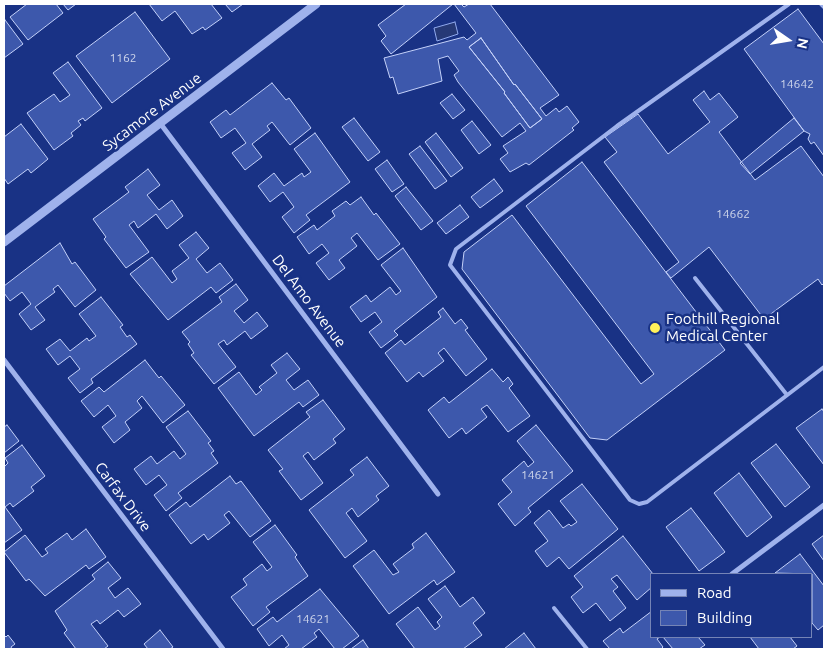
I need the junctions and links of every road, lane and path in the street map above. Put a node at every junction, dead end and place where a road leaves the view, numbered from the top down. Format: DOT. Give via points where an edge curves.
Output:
graph roads {
  1 [pos="315,4"];
  2 [pos="788,4"];
  3 [pos="821,4"];
  4 [pos="824,7"];
  5 [pos="160,123"];
  6 [pos="4,242"];
  7 [pos="695,278"];
  8 [pos="4,360"];
  9 [pos="824,367"];
  10 [pos="787,395"];
  11 [pos="438,494"];
  12 [pos="824,505"];
  13 [pos="733,573"];
  14 [pos="554,608"];
  15 [pos="223,649"];
  16 [pos="587,649"];
  1 -- 5 [label="street, Sycamore Avenue"];
  2 -- 10 [label="lane" via="617,126 456,249 450,265 630,500 639,504 647,502"];
  3 -- 4 [label="lane"];
  5 -- 6 [label="street, Sycamore Avenue"];
  5 -- 11 [label="street, Del Amo Avenue"];
  7 -- 10 [label="lane"];
  8 -- 15 [label="street, Carfax Drive"];
  9 -- 10 [label="lane"];
  12 -- 13 [label="street"];
  14 -- 16 [label="lane"];
}
